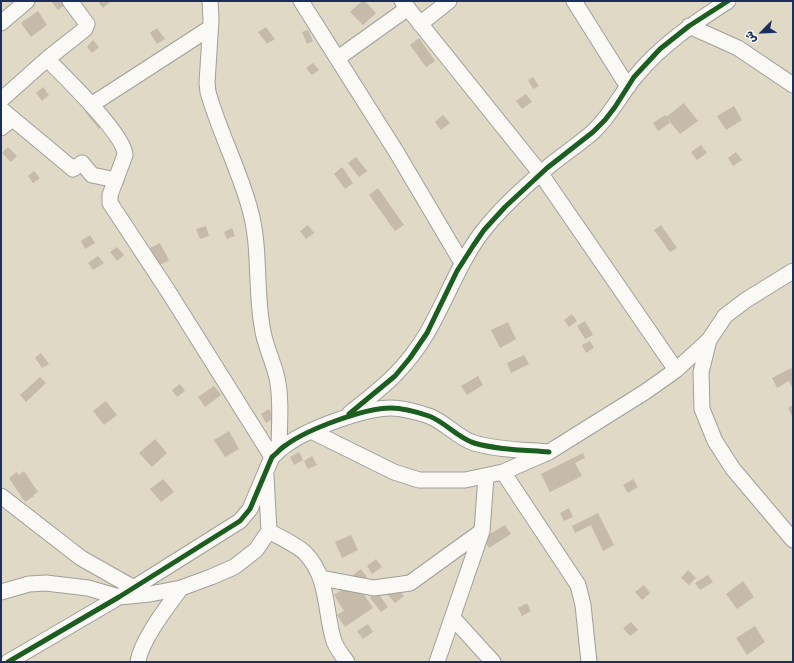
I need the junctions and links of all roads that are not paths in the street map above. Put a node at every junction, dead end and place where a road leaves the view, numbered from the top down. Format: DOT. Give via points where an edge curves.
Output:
graph roads {
  1 [pos="27,1"];
  2 [pos="70,1"];
  3 [pos="210,1"];
  4 [pos="301,1"];
  5 [pos="449,1"];
  6 [pos="574,1"];
  7 [pos="728,1"];
  8 [pos="405,4"];
  9 [pos="1,23"];
  10 [pos="420,24"];
  11 [pos="689,26"];
  12 [pos="210,28"];
  13 [pos="338,58"];
  14 [pos="47,59"];
  15 [pos="793,84"];
  16 [pos="628,87"];
  17 [pos="1,100"];
  18 [pos="91,105"];
  19 [pos="1,109"];
  20 [pos="7,124"];
  21 [pos="541,174"];
  22 [pos="116,180"];
  23 [pos="462,263"];
  24 [pos="793,271"];
  25 [pos="709,340"];
  26 [pos="676,370"];
  27 [pos="343,418"];
  28 [pos="311,431"];
  29 [pos="549,452"];
  30 [pos="276,454"];
  31 [pos="266,472"];
  32 [pos="503,472"];
  33 [pos="486,476"];
  34 [pos="1,496"];
  35 [pos="269,531"];
  36 [pos="482,531"];
  37 [pos="793,540"];
  38 [pos="321,578"];
  39 [pos="134,588"];
  40 [pos="181,588"];
  41 [pos="1,592"];
  42 [pos="119,597"];
  43 [pos="453,618"];
  44 [pos="8,662"];
  45 [pos="138,662"];
  46 [pos="347,662"];
  47 [pos="437,662"];
  48 [pos="493,662"];
  49 [pos="589,662"];
  1 -- 9 [label="street"];
  2 -- 14 [label="street" via="87,26"];
  3 -- 12 [label="street"];
  4 -- 13 [label="street"];
  5 -- 10 [label="street"];
  6 -- 16 [label="street"];
  7 -- 11 [label="street"];
  8 -- 10 [label="street"];
  8 -- 13 [label="street"];
  10 -- 21 [label="street"];
  11 -- 15 [label="street" via="738,48"];
  11 -- 16 [label="street" via="660,49"];
  12 -- 18 [label="street"];
  12 -- 30 [label="street" via="208,92 245,192 254,225 262,327 279,389"];
  13 -- 23 [label="street"];
  14 -- 17 [label="street"];
  14 -- 18 [label="street"];
  16 -- 21 [label="street" via="615,107 593,132"];
  18 -- 22 [label="street" via="125,150 126,155"];
  19 -- 20 [label="street"];
  20 -- 22 [label="street" via="73,169 82,163 92,175"];
  21 -- 23 [label="street" via="484,230"];
  21 -- 26 [label="street"];
  22 -- 30 [label="street" via="110,195 110,203"];
  23 -- 27 [label="street" via="427,332 410,358 375,394"];
  24 -- 25 [label="street" via="746,300 726,316"];
  25 -- 26 [label="street"];
  25 -- 37 [label="street" via="701,372 702,409 715,440 733,469"];
  26 -- 29 [label="street"];
  27 -- 28 [label="street"];
  27 -- 29 [label="street" via="365,411 407,409 431,417 471,442 489,447"];
  28 -- 30 [label="street" via="286,444"];
  28 -- 33 [label="street" via="394,472 419,480 465,480"];
  29 -- 32 [label="street"];
  30 -- 31 [label="street"];
  31 -- 35 [label="street"];
  31 -- 39 [label="street" via="250,509 240,522"];
  32 -- 33 [label="street"];
  32 -- 49 [label="street" via="578,585 583,605"];
  33 -- 36 [label="street"];
  34 -- 39 [label="street" via="81,558"];
  35 -- 38 [label="street" via="305,553 314,563"];
  35 -- 40 [label="street" via="256,550 234,567"];
  36 -- 38 [label="street" via="410,583 374,588"];
  36 -- 43 [label="street"];
  38 -- 46 [label="street" via="333,640"];
  39 -- 42 [label="street"];
  40 -- 42 [label="street"];
  40 -- 45 [label="street" via="155,625"];
  41 -- 42 [label="street" via="29,584 46,583 88,588"];
  42 -- 44 [label="street"];
  43 -- 47 [label="street"];
  43 -- 48 [label="street"];
}
